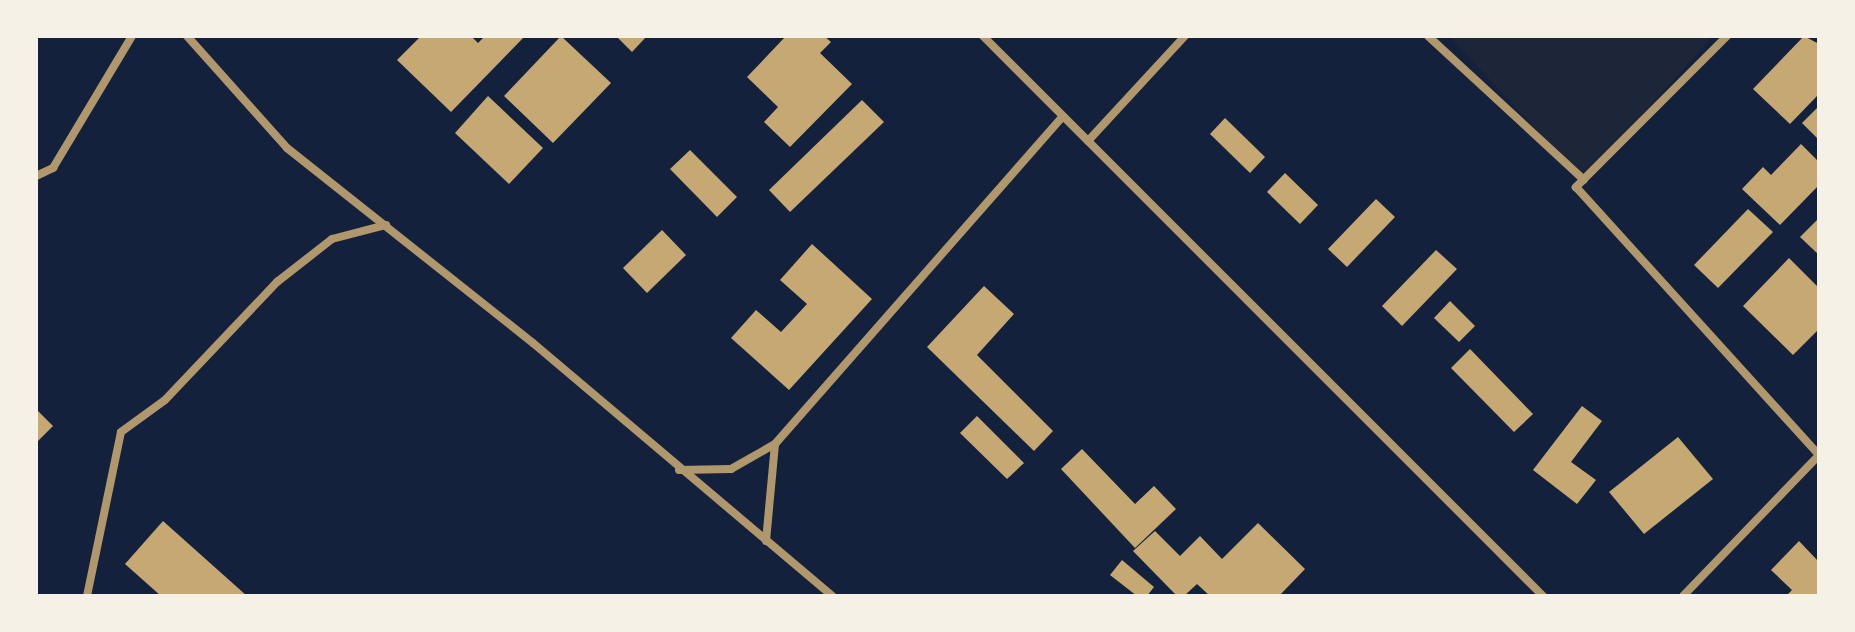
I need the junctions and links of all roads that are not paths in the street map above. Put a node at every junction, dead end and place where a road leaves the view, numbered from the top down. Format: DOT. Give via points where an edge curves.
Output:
graph roads {
  1 [pos="132,36"];
  2 [pos="187,36"];
  3 [pos="983,36"];
  4 [pos="1185,36"];
  5 [pos="1428,36"];
  6 [pos="1727,36"];
  7 [pos="1063,116"];
  8 [pos="1088,141"];
  9 [pos="36,176"];
  10 [pos="1584,180"];
  11 [pos="386,225"];
  12 [pos="775,444"];
  13 [pos="1819,455"];
  14 [pos="679,470"];
  15 [pos="766,541"];
  16 [pos="87,596"];
  17 [pos="832,596"];
  18 [pos="1543,596"];
  19 [pos="1683,596"];
  1 -- 9 [label="street" via="53,168"];
  2 -- 11 [label="street" via="287,148"];
  3 -- 7 [label="street"];
  4 -- 8 [label="street"];
  5 -- 10 [label="street"];
  6 -- 10 [label="street"];
  7 -- 8 [label="street"];
  7 -- 12 [label="street"];
  8 -- 18 [label="street"];
  10 -- 13 [label="street" via="1576,187"];
  11 -- 14 [label="street"];
  11 -- 16 [label="street" via="332,239 277,282 165,400 121,432"];
  12 -- 14 [label="street" via="731,469"];
  12 -- 15 [label="street"];
  13 -- 19 [label="street"];
  14 -- 15 [label="street"];
  15 -- 17 [label="street"];
}
